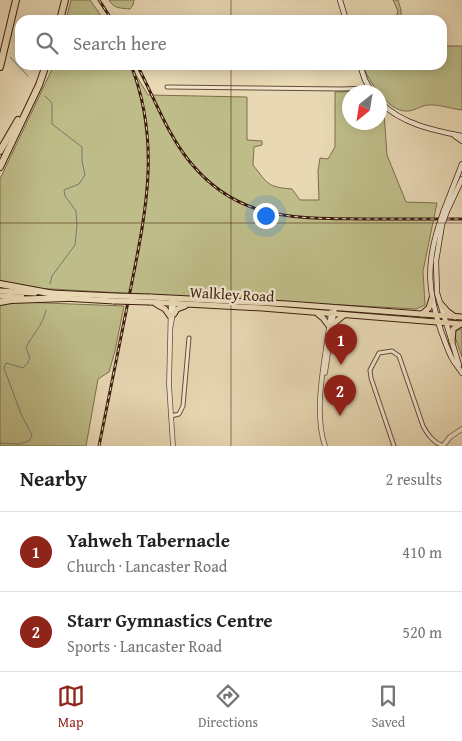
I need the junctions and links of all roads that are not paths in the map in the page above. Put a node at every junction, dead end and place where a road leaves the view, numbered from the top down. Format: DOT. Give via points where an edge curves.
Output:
graph roads {
  1 [pos="16,0"];
  2 [pos="66,0"];
  3 [pos="340,0"];
  4 [pos="62,15"];
  5 [pos="344,15"];
  6 [pos="0,67"];
  7 [pos="43,70"];
  8 [pos="43,70"];
  9 [pos="362,70"];
  10 [pos="367,85"];
  11 [pos="167,87"];
  12 [pos="342,89"];
  13 [pos="387,108"];
  14 [pos="452,134"];
  15 [pos="460,135"];
  16 [pos="462,141"];
  17 [pos="0,151"];
  18 [pos="462,164"];
  19 [pos="0,167"];
  20 [pos="462,179"];
  21 [pos="446,210"];
  22 [pos="440,225"];
  23 [pos="0,284"];
  24 [pos="0,292"];
  25 [pos="54,294"];
  26 [pos="0,296"];
  27 [pos="66,298"];
  28 [pos="115,298"];
  29 [pos="432,298"];
  30 [pos="151,301"];
  31 [pos="173,301"];
  32 [pos="0,302"];
  33 [pos="222,303"];
  34 [pos="440,303"];
  35 [pos="189,304"];
  36 [pos="242,304"];
  37 [pos="333,307"];
  38 [pos="316,313"];
  39 [pos="332,314"];
  40 [pos="422,314"];
  41 [pos="172,315"];
  42 [pos="344,315"];
  43 [pos="436,316"];
  44 [pos="443,316"];
  45 [pos="456,317"];
  46 [pos="462,317"];
  47 [pos="438,322"];
  48 [pos="445,323"];
  49 [pos="462,324"];
  50 [pos="331,325"];
  51 [pos="190,338"];
  52 [pos="452,342"];
  53 [pos="459,367"];
  54 [pos="462,373"];
  55 [pos="171,416"];
  56 [pos="462,430"];
  57 [pos="172,446"];
  58 [pos="324,446"];
  59 [pos="394,446"];
  60 [pos="443,446"];
  1 -- 6 [label="highway"];
  2 -- 4 [label="highway"];
  3 -- 5 [label="main road"];
  7 -- 17 [label="highway"];
  8 -- 19 [label="highway"];
  9 -- 10 [label="main road"];
  11 -- 12 [label="street"];
  13 -- 14 [label="main road" via="410,123"];
  14 -- 15 [label="main road"];
  14 -- 16 [label="main road"];
  18 -- 21 [label="main road"];
  20 -- 21 [label="main road"];
  21 -- 22 [label="main road, bridge"];
  22 -- 29 [label="main road" via="430,258"];
  22 -- 34 [label="main road" via="436,284"];
  23 -- 25 [label="highway"];
  24 -- 25 [label="main road, Walkley Road"];
  25 -- 28 [label="main road, Walkley Road"];
  26 -- 27 [label="main road, Walkley Road"];
  27 -- 28 [label="main road, Walkley Road"];
  27 -- 32 [label="highway"];
  28 -- 30 [label="main road, Walkley Road, bridge"];
  29 -- 40 [label="main road" via="429,308"];
  29 -- 43 [label="main road"];
  30 -- 31 [label="main road, Walkley Road"];
  30 -- 41 [label="main road"];
  31 -- 33 [label="main road, Walkley Road"];
  31 -- 35 [label="main road, Walkley Road"];
  31 -- 41 [label="street"];
  33 -- 35 [label="main road, Walkley Road"];
  33 -- 36 [label="main road, Walkley Road"];
  34 -- 44 [label="main road"];
  34 -- 45 [label="main road"];
  35 -- 41 [label="main road"];
  36 -- 37 [label="main road, Walkley Road"];
  36 -- 38 [label="main road, Walkley Road"];
  37 -- 39 [label="street"];
  37 -- 40 [label="main road, Walkley Road"];
  38 -- 39 [label="main road, Walkley Road"];
  38 -- 50 [label="main road"];
  39 -- 42 [label="main road, Walkley Road"];
  39 -- 50 [label="street"];
  40 -- 43 [label="main road, Walkley Road"];
  41 -- 55 [label="street"];
  42 -- 47 [label="main road, Walkley Road"];
  42 -- 50 [label="main road"];
  43 -- 44 [label="main road, Walkley Road"];
  43 -- 47 [label="main road"];
  44 -- 45 [label="main road, Walkley Road"];
  44 -- 48 [label="main road"];
  45 -- 46 [label="main road, Walkley Road"];
  47 -- 48 [label="main road, Walkley Road"];
  47 -- 53 [label="main road" via="453,361"];
  48 -- 49 [label="main road, Walkley Road"];
  48 -- 52 [label="main road"];
  49 -- 52 [label="main road" via="453,329"];
  50 -- 58 [label="street" via="321,397 320,424"];
  51 -- 55 [label="street" via="184,406 179,414"];
  52 -- 53 [label="main road"];
  53 -- 54 [label="main road"];
  55 -- 57 [label="street"];
  56 -- 60 [label="street"];
  59 -- 60 [label="street" via="370,370 379,353 392,351 399,356 423,426 429,436"];
}
